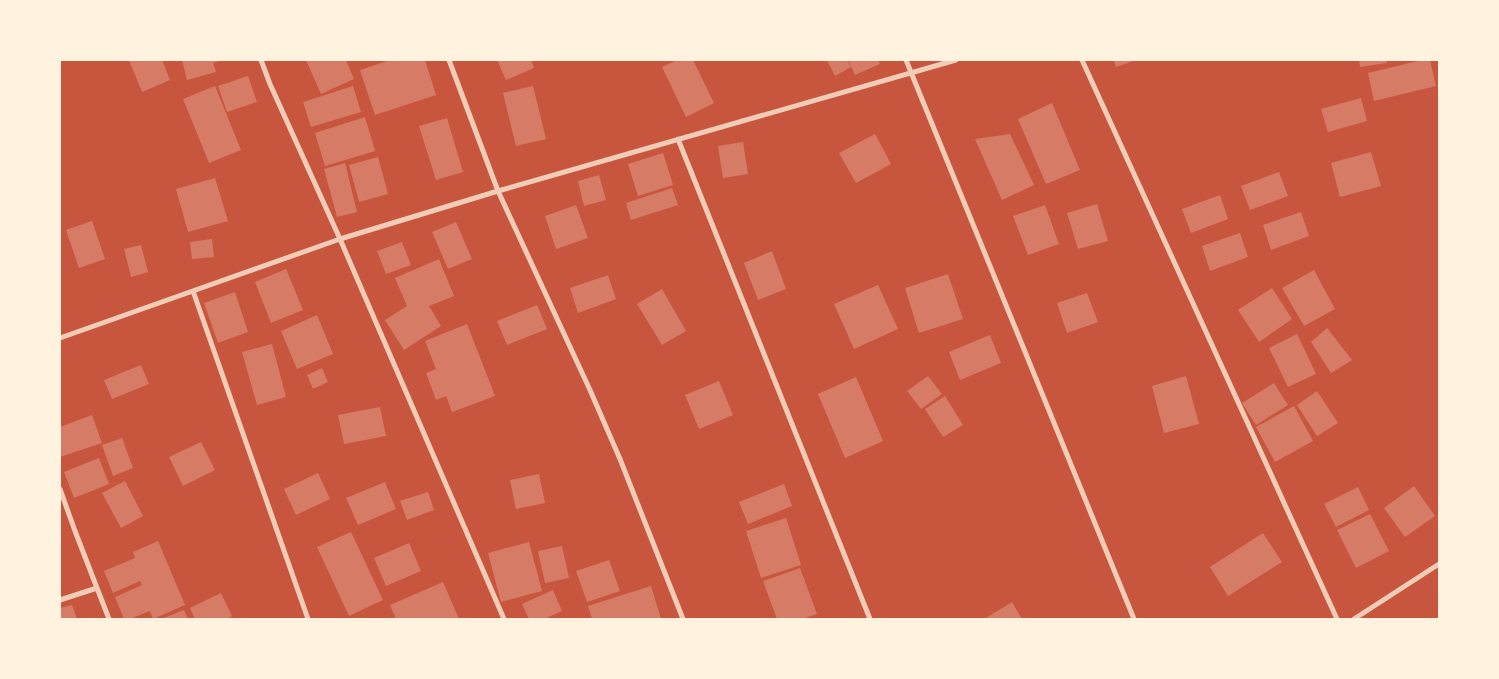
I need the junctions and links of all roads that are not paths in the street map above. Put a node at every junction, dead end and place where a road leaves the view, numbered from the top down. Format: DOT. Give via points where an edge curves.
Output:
graph roads {
  1 [pos="261,60"];
  2 [pos="449,60"];
  3 [pos="906,60"];
  4 [pos="956,60"];
  5 [pos="1082,60"];
  6 [pos="911,74"];
  7 [pos="678,140"];
  8 [pos="498,191"];
  9 [pos="340,240"];
  10 [pos="193,292"];
  11 [pos="60,338"];
  12 [pos="60,489"];
  13 [pos="1439,564"];
  14 [pos="97,588"];
  15 [pos="60,600"];
  16 [pos="109,619"];
  17 [pos="308,619"];
  18 [pos="504,619"];
  19 [pos="683,619"];
  20 [pos="870,619"];
  21 [pos="1134,619"];
  22 [pos="1337,619"];
  23 [pos="1354,619"];
  1 -- 9 [label="street"];
  2 -- 8 [label="street"];
  3 -- 6 [label="street"];
  4 -- 6 [label="street"];
  5 -- 22 [label="street"];
  6 -- 7 [label="street"];
  6 -- 21 [label="street"];
  7 -- 8 [label="street"];
  7 -- 20 [label="street"];
  8 -- 9 [label="street"];
  8 -- 19 [label="street" via="620,459"];
  9 -- 10 [label="street"];
  9 -- 18 [label="street"];
  10 -- 11 [label="street"];
  10 -- 17 [label="street"];
  12 -- 14 [label="street"];
  13 -- 23 [label="street"];
  14 -- 15 [label="street"];
  14 -- 16 [label="street"];
}
